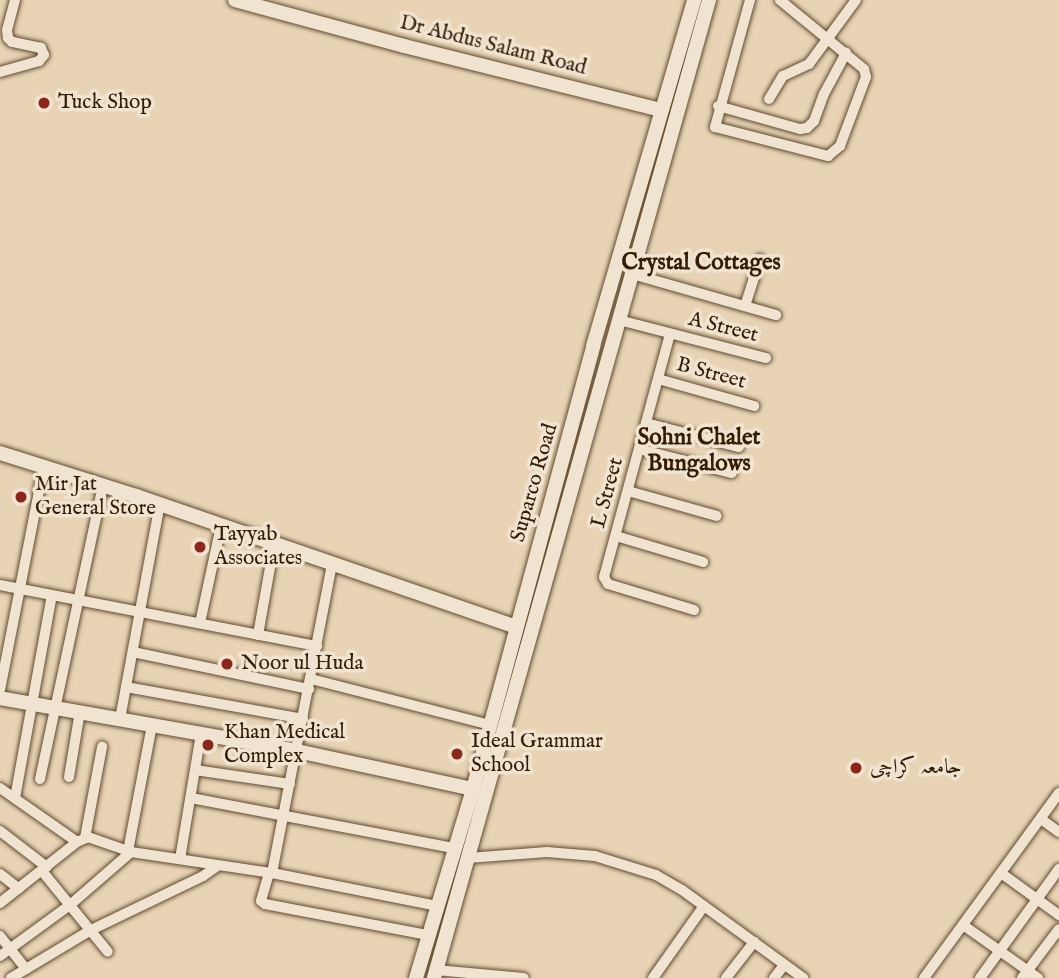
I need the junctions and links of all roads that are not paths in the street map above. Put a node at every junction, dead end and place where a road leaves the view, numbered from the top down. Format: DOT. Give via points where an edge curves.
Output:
graph roads {
  1 [pos="15,0"];
  2 [pos="235,0"];
  3 [pos="694,0"];
  4 [pos="709,0"];
  5 [pos="750,0"];
  6 [pos="856,0"];
  7 [pos="787,2"];
  8 [pos="4,29"];
  9 [pos="830,38"];
  10 [pos="846,53"];
  11 [pos="0,72"];
  12 [pos="769,99"];
  13 [pos="719,106"];
  14 [pos="661,110"];
  15 [pos="760,259"];
  16 [pos="632,275"];
  17 [pos="745,306"];
  18 [pos="776,315"];
  19 [pos="619,320"];
  20 [pos="670,334"];
  21 [pos="766,358"];
  22 [pos="657,379"];
  23 [pos="754,406"];
  24 [pos="577,410"];
  25 [pos="592,413"];
  26 [pos="646,422"];
  27 [pos="739,447"];
  28 [pos="639,449"];
  29 [pos="0,453"];
  30 [pos="44,467"];
  31 [pos="732,473"];
  32 [pos="103,485"];
  33 [pos="628,491"];
  34 [pos="160,504"];
  35 [pos="717,516"];
  36 [pos="221,526"];
  37 [pos="616,536"];
  38 [pos="274,545"];
  39 [pos="703,562"];
  40 [pos="332,565"];
  41 [pos="0,584"];
  42 [pos="20,588"];
  43 [pos="52,595"];
  44 [pos="79,601"];
  45 [pos="694,610"];
  46 [pos="140,613"];
  47 [pos="200,623"];
  48 [pos="516,627"];
  49 [pos="258,635"];
  50 [pos="317,646"];
  51 [pos="133,652"];
  52 [pos="310,684"];
  53 [pos="126,687"];
  54 [pos="0,690"];
  55 [pos="0,698"];
  56 [pos="32,701"];
  57 [pos="58,706"];
  58 [pos="80,711"];
  59 [pos="120,719"];
  60 [pos="303,719"];
  61 [pos="152,725"];
  62 [pos="491,725"];
  63 [pos="201,734"];
  64 [pos="102,747"];
  65 [pos="297,751"];
  66 [pos="195,770"];
  67 [pos="484,772"];
  68 [pos="69,777"];
  69 [pos="40,779"];
  70 [pos="290,784"];
  71 [pos="0,788"];
  72 [pos="473,789"];
  73 [pos="1059,793"];
  74 [pos="15,798"];
  75 [pos="191,798"];
  76 [pos="284,816"];
  77 [pos="1041,819"];
  78 [pos="0,831"];
  79 [pos="1059,832"];
  80 [pos="81,840"];
  81 [pos="453,848"];
  82 [pos="130,851"];
  83 [pos="468,858"];
  84 [pos="180,859"];
  85 [pos="219,864"];
  86 [pos="44,869"];
  87 [pos="1059,869"];
  88 [pos="270,873"];
  89 [pos="1001,873"];
  90 [pos="0,874"];
  91 [pos="19,889"];
  92 [pos="1037,899"];
  93 [pos="0,903"];
  94 [pos="70,905"];
  95 [pos="436,906"];
  96 [pos="704,906"];
  97 [pos="1059,915"];
  98 [pos="963,925"];
  99 [pos="1059,929"];
  100 [pos="91,930"];
  101 [pos="0,936"];
  102 [pos="427,939"];
  103 [pos="754,942"];
  104 [pos="443,946"];
  105 [pos="11,950"];
  106 [pos="999,951"];
  107 [pos="108,952"];
  108 [pos="0,956"];
  109 [pos="784,965"];
  110 [pos="26,970"];
  111 [pos="435,974"];
  112 [pos="1024,974"];
  113 [pos="11,978"];
  114 [pos="415,978"];
  115 [pos="524,978"];
  116 [pos="653,978"];
  117 [pos="726,978"];
  118 [pos="774,978"];
  119 [pos="803,978"];
  120 [pos="926,978"];
  121 [pos="980,978"];
  122 [pos="1038,978"];
  1 -- 8 [label="street"];
  2 -- 14 [label="main road, Dr Abdus Salam Road"];
  3 -- 14 [label="main road, Suparco Road"];
  4 -- 16 [label="main road, Suparco Road"];
  5 -- 13 [label="street"];
  6 -- 9 [label="street"];
  7 -- 9 [label="street"];
  8 -- 11 [label="street" via="10,40 41,48 44,55 29,65"];
  9 -- 10 [label="street"];
  9 -- 12 [label="street" via="809,64 783,76"];
  10 -- 13 [label="street" via="814,121 804,129"];
  10 -- 13 [label="street" via="866,77 840,146 828,156 717,130 714,120"];
  14 -- 24 [label="main road, Suparco Road"];
  15 -- 17 [label="street"];
  16 -- 17 [label="street"];
  16 -- 19 [label="main road, Suparco Road"];
  17 -- 18 [label="street"];
  19 -- 20 [label="street, A Street"];
  19 -- 25 [label="main road, Suparco Road"];
  20 -- 21 [label="street, A Street"];
  20 -- 22 [label="street, L Street"];
  22 -- 23 [label="street, B Street"];
  22 -- 26 [label="street, L Street"];
  24 -- 25 [label="main road"];
  24 -- 48 [label="main road, Suparco Road"];
  25 -- 67 [label="main road, Suparco Road"];
  26 -- 27 [label="street"];
  26 -- 28 [label="street, L Street"];
  28 -- 31 [label="street"];
  28 -- 33 [label="street, L Street"];
  29 -- 30 [label="main road"];
  30 -- 32 [label="main road"];
  30 -- 42 [label="street"];
  32 -- 34 [label="main road"];
  32 -- 44 [label="street"];
  33 -- 35 [label="street"];
  33 -- 37 [label="street, L Street"];
  34 -- 36 [label="main road"];
  34 -- 46 [label="street"];
  36 -- 38 [label="main road"];
  36 -- 47 [label="street"];
  37 -- 39 [label="street"];
  37 -- 45 [label="street, L Street" via="605,581"];
  38 -- 40 [label="main road"];
  38 -- 49 [label="street"];
  40 -- 48 [label="main road"];
  40 -- 50 [label="street"];
  41 -- 42 [label="street"];
  42 -- 43 [label="street"];
  42 -- 54 [label="street"];
  43 -- 44 [label="street"];
  43 -- 56 [label="street"];
  44 -- 46 [label="street"];
  44 -- 57 [label="street"];
  46 -- 47 [label="street"];
  46 -- 51 [label="street"];
  47 -- 49 [label="street"];
  48 -- 62 [label="main road, Suparco Road"];
  49 -- 50 [label="street"];
  50 -- 52 [label="street"];
  51 -- 52 [label="street"];
  51 -- 53 [label="street"];
  52 -- 60 [label="street"];
  52 -- 62 [label="street"];
  53 -- 59 [label="street"];
  53 -- 60 [label="street"];
  55 -- 56 [label="main road"];
  56 -- 57 [label="main road"];
  56 -- 74 [label="street"];
  57 -- 58 [label="main road"];
  57 -- 69 [label="street"];
  58 -- 59 [label="main road"];
  58 -- 68 [label="street"];
  59 -- 61 [label="main road"];
  60 -- 65 [label="street"];
  61 -- 63 [label="main road"];
  61 -- 82 [label="street"];
  62 -- 67 [label="main road, Suparco Road"];
  63 -- 65 [label="main road"];
  63 -- 66 [label="street"];
  64 -- 80 [label="street"];
  65 -- 70 [label="street"];
  65 -- 72 [label="main road"];
  66 -- 70 [label="street"];
  66 -- 75 [label="street"];
  67 -- 72 [label="main road, Suparco Road"];
  67 -- 83 [label="main road, Suparco Road"];
  70 -- 76 [label="street"];
  71 -- 74 [label="street"];
  72 -- 81 [label="main road, Suparco Road"];
  73 -- 77 [label="street"];
  74 -- 80 [label="street"];
  75 -- 76 [label="street"];
  75 -- 84 [label="street"];
  76 -- 81 [label="street"];
  76 -- 88 [label="street"];
  77 -- 79 [label="street"];
  77 -- 89 [label="street"];
  78 -- 86 [label="street"];
  80 -- 82 [label="street" via="102,839"];
  80 -- 86 [label="street"];
  81 -- 95 [label="main road, Suparco Road"];
  82 -- 84 [label="street"];
  82 -- 94 [label="street"];
  83 -- 96 [label="street" via="547,852 594,856 656,875"];
  83 -- 104 [label="main road, Suparco Road"];
  84 -- 85 [label="street"];
  85 -- 88 [label="street"];
  85 -- 100 [label="street"];
  86 -- 91 [label="street"];
  86 -- 94 [label="street"];
  87 -- 92 [label="street"];
  88 -- 95 [label="street"];
  88 -- 102 [label="street" via="263,903"];
  89 -- 92 [label="street"];
  89 -- 98 [label="street"];
  90 -- 91 [label="street"];
  91 -- 93 [label="street"];
  92 -- 97 [label="street"];
  92 -- 106 [label="street"];
  94 -- 100 [label="street"];
  94 -- 105 [label="street"];
  95 -- 102 [label="main road, Suparco Road"];
  96 -- 103 [label="street"];
  96 -- 116 [label="street"];
  98 -- 106 [label="street"];
  98 -- 120 [label="street"];
  99 -- 112 [label="street"];
  100 -- 107 [label="street"];
  100 -- 110 [label="street"];
  101 -- 105 [label="street"];
  102 -- 104 [label="main road"];
  102 -- 114 [label="main road, Suparco Road"];
  103 -- 109 [label="street"];
  103 -- 117 [label="street"];
  104 -- 111 [label="main road, Suparco Road"];
  105 -- 108 [label="street"];
  105 -- 110 [label="street"];
  106 -- 112 [label="street"];
  106 -- 121 [label="street"];
  109 -- 118 [label="street"];
  109 -- 119 [label="street"];
  110 -- 113 [label="street"];
  111 -- 115 [label="street"];
  112 -- 122 [label="street"];
}
